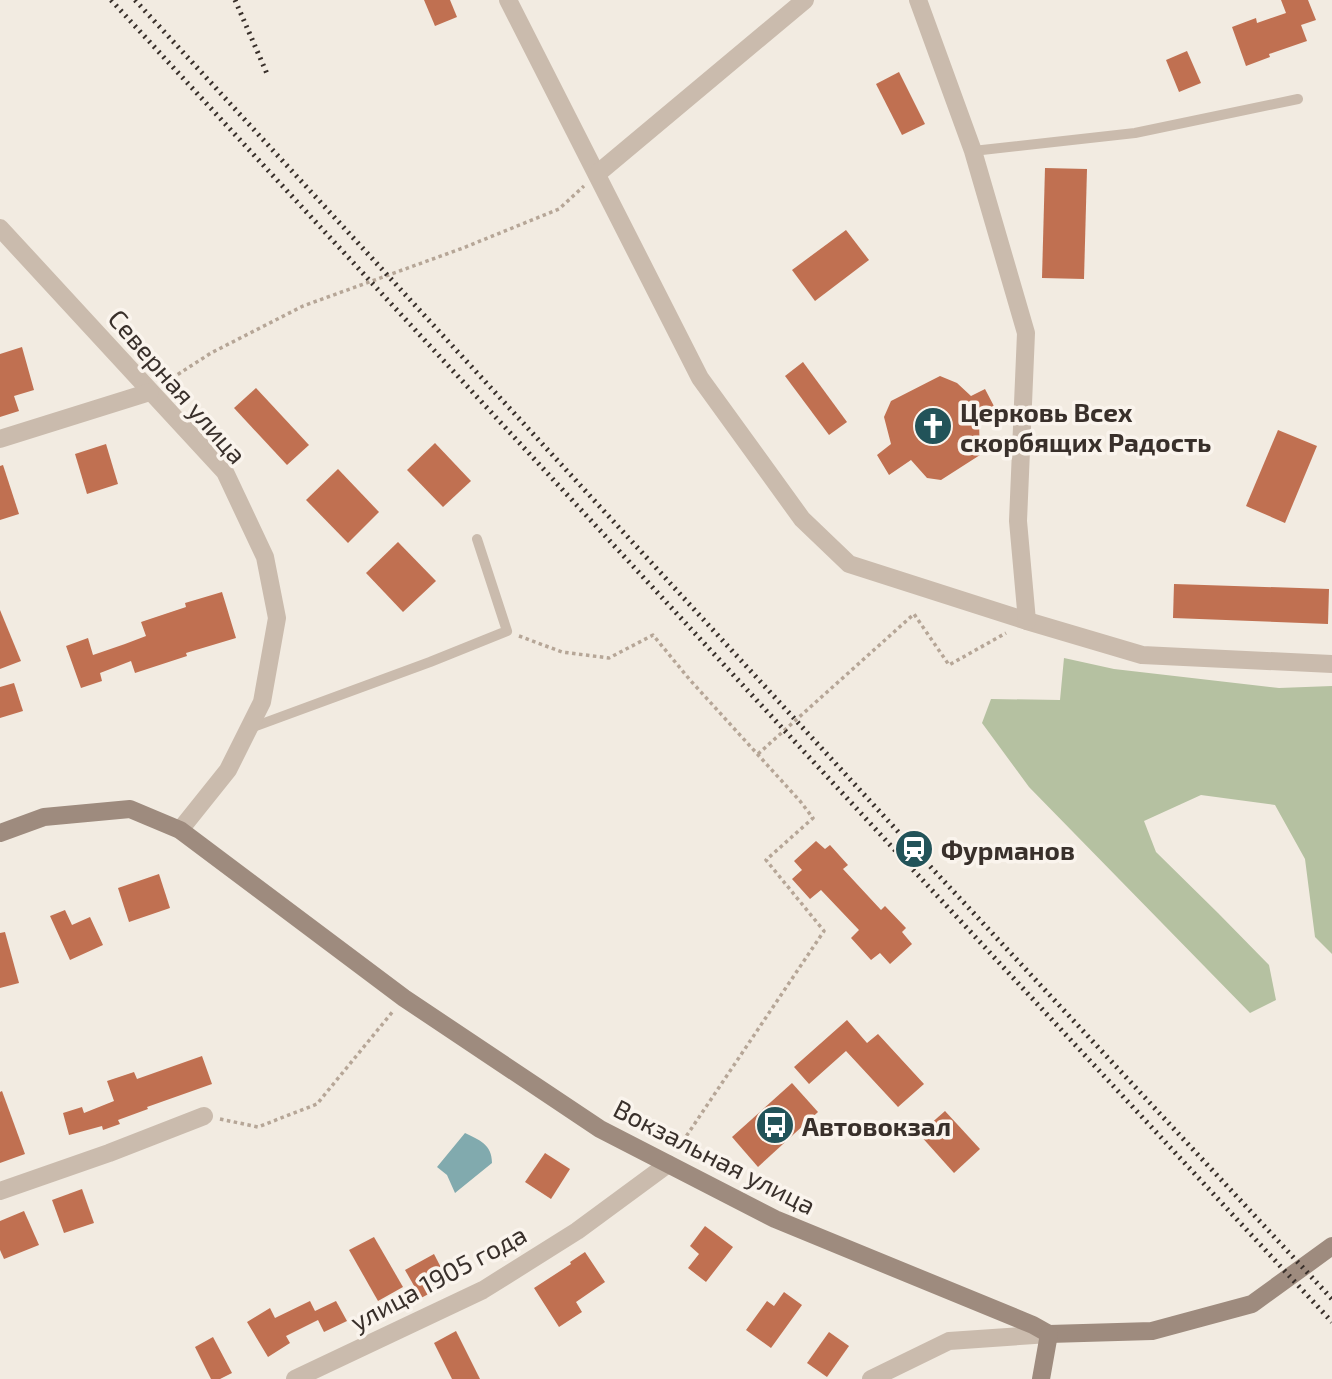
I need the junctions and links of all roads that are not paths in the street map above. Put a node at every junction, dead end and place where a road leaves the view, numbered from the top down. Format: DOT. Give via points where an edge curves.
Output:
graph roads {
  1 [pos="508,0"];
  2 [pos="918,0"];
  3 [pos="794,3"];
  4 [pos="1298,99"];
  5 [pos="973,151"];
  6 [pos="597,174"];
  7 [pos="0,228"];
  8 [pos="150,392"];
  9 [pos="0,439"];
  10 [pos="477,539"];
  11 [pos="1027,621"];
  12 [pos="1332,664"];
  13 [pos="248,729"];
  14 [pos="180,830"];
  15 [pos="0,833"];
  16 [pos="204,1116"];
  17 [pos="668,1164"];
  18 [pos="0,1191"];
  19 [pos="1332,1246"];
  20 [pos="1049,1334"];
  21 [pos="295,1379"];
  22 [pos="871,1379"];
  23 [pos="1041,1379"];
  1 -- 6 [label="street"];
  2 -- 5 [label="street"];
  3 -- 6 [label="street"];
  4 -- 5 [label="lane" via="1135,133"];
  5 -- 11 [label="street" via="1026,333 1018,521"];
  6 -- 11 [label="street" via="700,378 802,519 849,564"];
  7 -- 8 [label="street, Северная улица"];
  8 -- 9 [label="street"];
  8 -- 13 [label="street, Северная улица" via="225,472 265,557 277,618 262,702"];
  10 -- 13 [label="lane" via="507,631"];
  11 -- 12 [label="street" via="1142,655"];
  13 -- 14 [label="street, Северная улица" via="228,770"];
  14 -- 15 [label="main road, Вокзальная улица" via="130,808 44,817"];
  14 -- 17 [label="main road, Вокзальная улица" via="404,998 600,1129"];
  16 -- 18 [label="street"];
  17 -- 20 [label="main road, Вокзальная улица" via="775,1219"];
  17 -- 21 [label="street, улица 1905 года" via="577,1231 483,1290"];
  19 -- 20 [label="main road, Вокзальная улица" via="1252,1304 1152,1331"];
  20 -- 22 [label="street" via="949,1342"];
  20 -- 23 [label="main road"];
}
